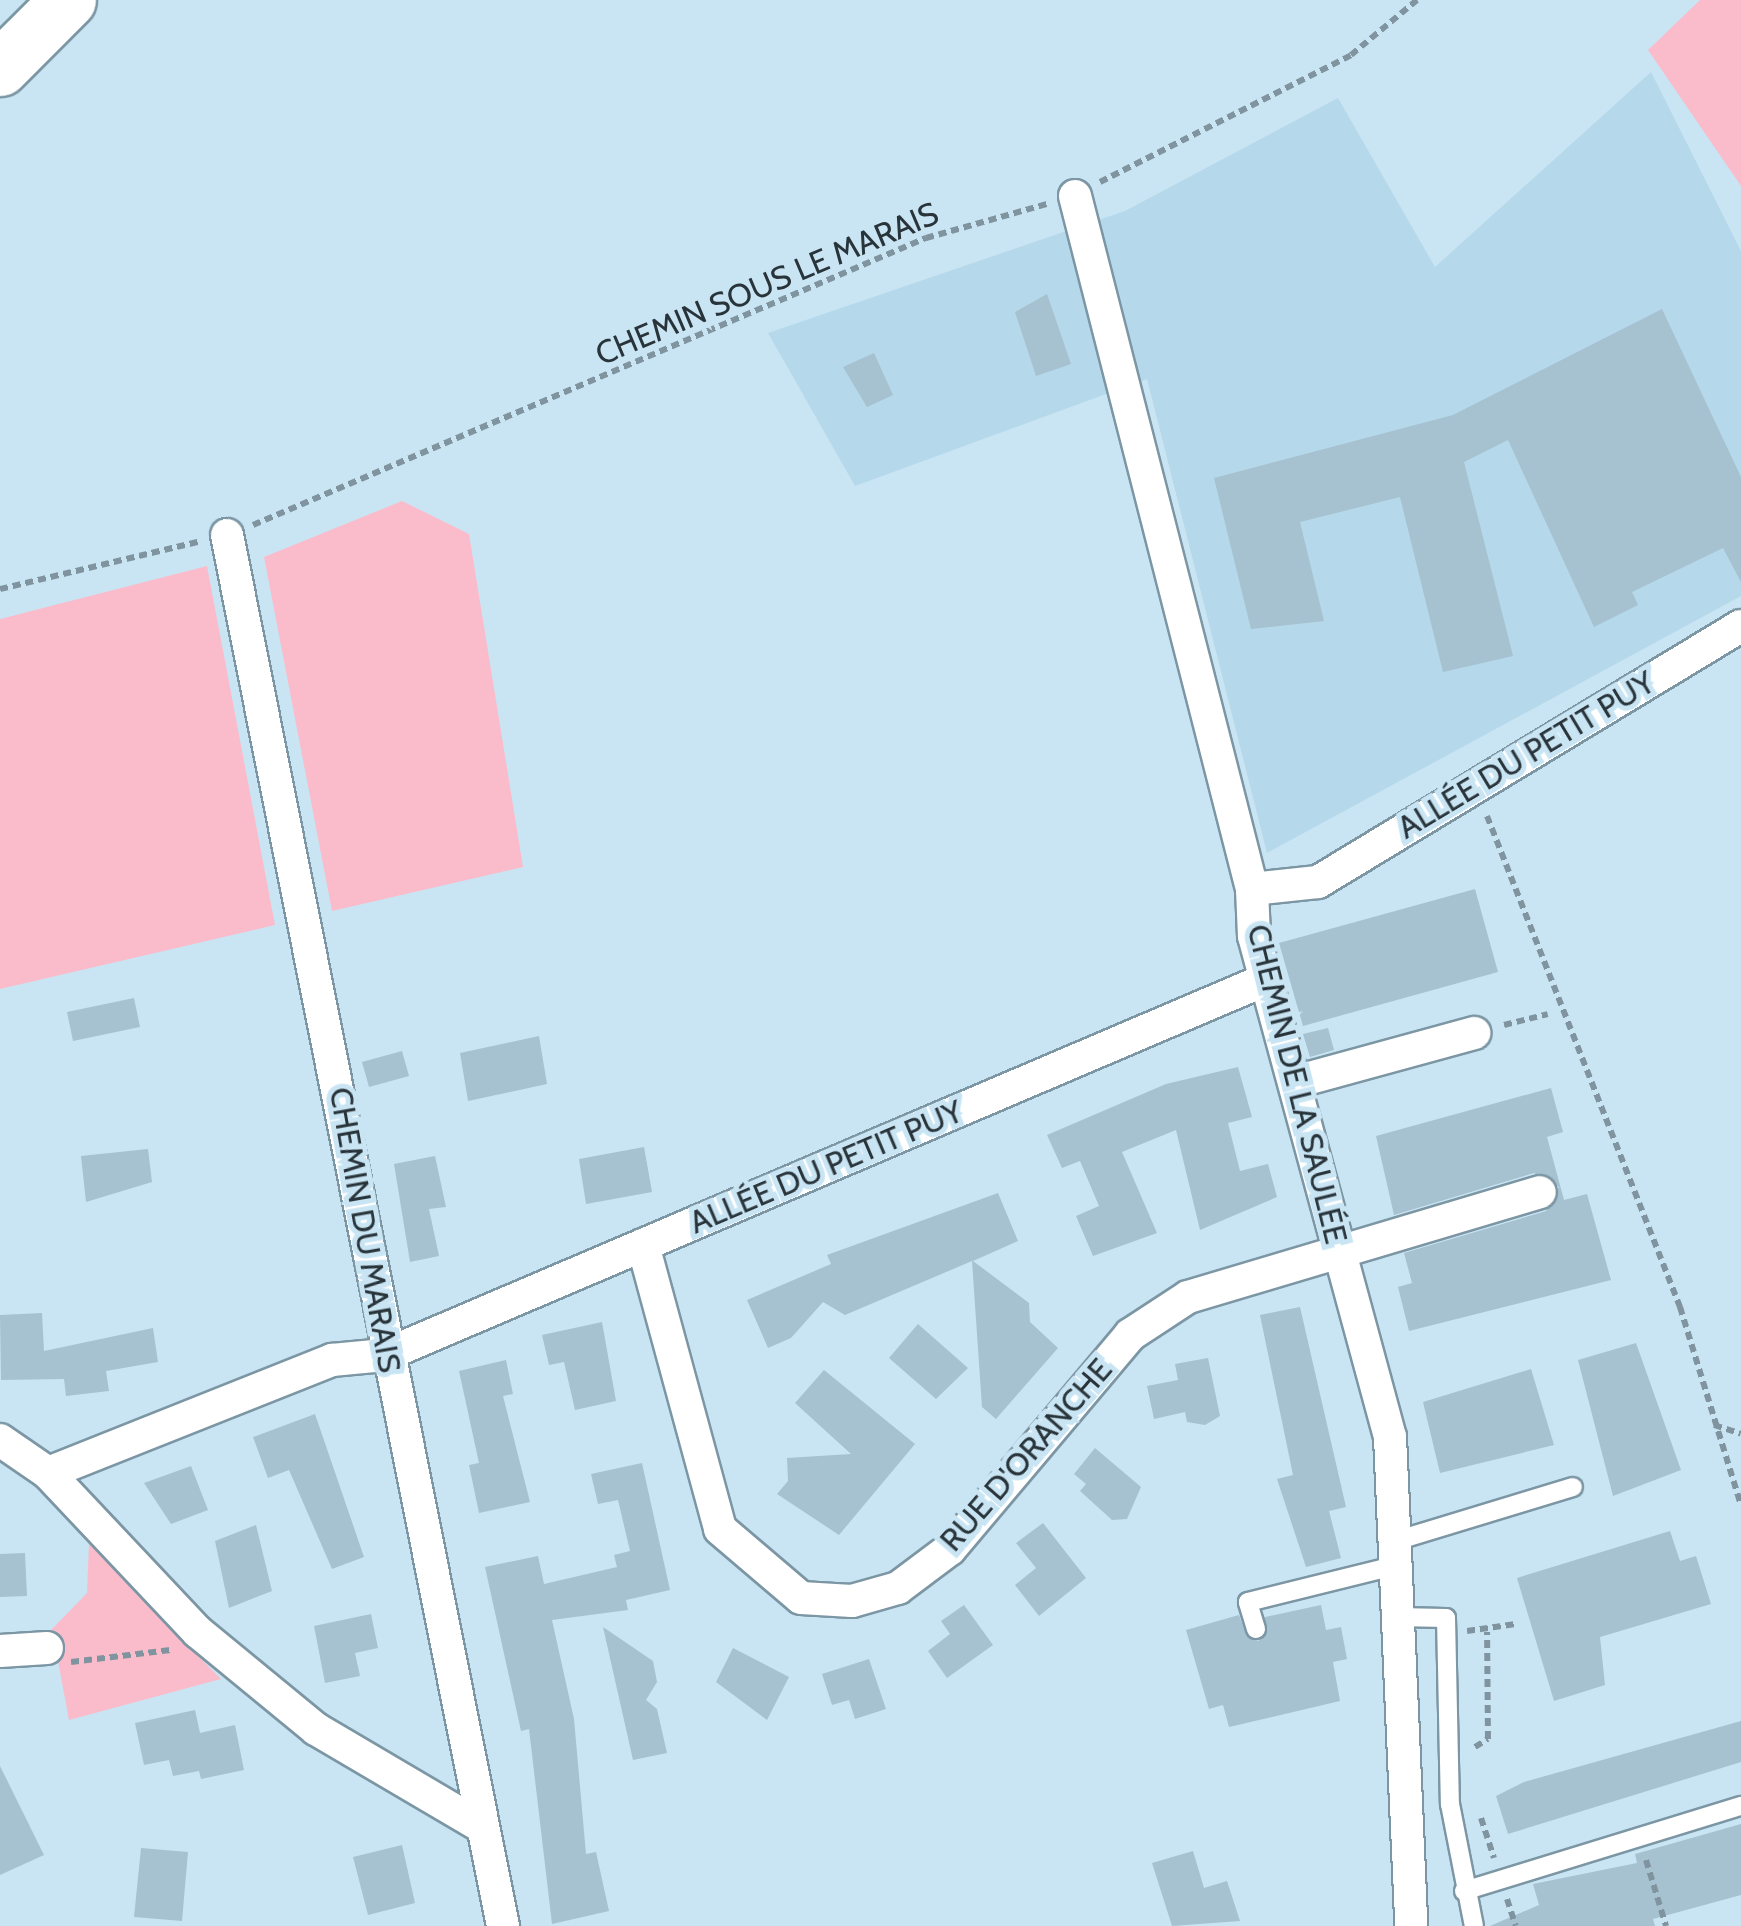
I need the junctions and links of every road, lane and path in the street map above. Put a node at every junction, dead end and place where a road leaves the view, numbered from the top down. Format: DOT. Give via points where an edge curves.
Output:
graph roads {
  1 [pos="68,0"];
  2 [pos="1417,0"];
  3 [pos="0,68"];
  4 [pos="1076,196"];
  5 [pos="228,535"];
  6 [pos="0,589"];
  7 [pos="1741,626"];
  8 [pos="1473,783"];
  9 [pos="1252,889"];
  10 [pos="1267,979"];
  11 [pos="1548,1014"];
  12 [pos="1474,1033"];
  13 [pos="1295,1082"];
  14 [pos="1540,1192"];
  15 [pos="642,1245"];
  16 [pos="1338,1247"];
  17 [pos="385,1354"];
  18 [pos="1714,1425"];
  19 [pos="1741,1434"];
  20 [pos="0,1440"];
  21 [pos="48,1472"];
  22 [pos="1574,1487"];
  23 [pos="1741,1505"];
  24 [pos="1393,1554"];
  25 [pos="1398,1617"];
  26 [pos="1514,1624"];
  27 [pos="1256,1629"];
  28 [pos="1446,1629"];
  29 [pos="1487,1632"];
  30 [pos="209,1640"];
  31 [pos="47,1648"];
  32 [pos="0,1651"];
  33 [pos="1474,1761"];
  34 [pos="1741,1806"];
  35 [pos="1479,1811"];
  36 [pos="478,1825"];
  37 [pos="1639,1837"];
  38 [pos="1500,1880"];
  39 [pos="1464,1891"];
  40 [pos="503,1926"];
  41 [pos="1410,1926"];
  42 [pos="1474,1926"];
  43 [pos="1516,1926"];
  44 [pos="1666,1926"];
  1 -- 3 [label="highway"];
  2 -- 4 [label="path, CHEMIN SOUS LE MARAIS" via="1351,55"];
  4 -- 5 [label="path, CHEMIN SOUS LE MARAIS" via="926,238 652,362"];
  4 -- 9 [label="street, CHEMIN DE LA SAULÉE"];
  5 -- 6 [label="path, CHEMIN SOUS LE MARAIS"];
  5 -- 17 [label="street, CHEMIN DU MARAIS" via="372,1234"];
  7 -- 8 [label="street, ALLÉE DU PETIT PUY"];
  8 -- 9 [label="street, ALLÉE DU PETIT PUY" via="1318,882"];
  8 -- 18 [label="path" via="1680,1307"];
  9 -- 10 [label="street, CHEMIN DE LA SAULÉE"];
  10 -- 13 [label="street, CHEMIN DE LA SAULÉE"];
  10 -- 15 [label="street, ALLÉE DU PETIT PUY"];
  11 -- 12 [label="path"];
  12 -- 13 [label="street"];
  13 -- 16 [label="street, CHEMIN DE LA SAULÉE"];
  14 -- 16 [label="street, RUE D'ORANCHE"];
  15 -- 16 [label="street, RUE D'ORANCHE" via="720,1530 802,1598 852,1601 898,1588 950,1549 1130,1335 1188,1298"];
  15 -- 17 [label="street, ALLÉE DU PETIT PUY"];
  16 -- 24 [label="street, CHEMIN DE LA SAULÉE" via="1390,1437"];
  17 -- 21 [label="street, ALLÉE DU PETIT PUY" via="332,1360"];
  17 -- 36 [label="street, CHEMIN DU MARAIS"];
  18 -- 19 [label="path"];
  18 -- 23 [label="path"];
  20 -- 21 [label="street"];
  21 -- 30 [label="street"];
  22 -- 24 [label="lane"];
  24 -- 25 [label="street, CHEMIN DE LA SAULÉE"];
  24 -- 27 [label="lane" via="1248,1602"];
  25 -- 28 [label="lane" via="1446,1618"];
  25 -- 41 [label="street, CHEMIN DE LA SAULÉE"];
  26 -- 29 [label="path"];
  28 -- 29 [label="path"];
  28 -- 39 [label="lane" via="1450,1804"];
  29 -- 33 [label="path" via="1488,1739 1475,1744"];
  30 -- 31 [label="path" via="118,1662 53,1662"];
  30 -- 36 [label="street" via="316,1729"];
  31 -- 32 [label="street"];
  34 -- 37 [label="lane"];
  35 -- 38 [label="path"];
  36 -- 40 [label="street, CHEMIN DU MARAIS"];
  37 -- 38 [label="lane"];
  37 -- 44 [label="path"];
  38 -- 39 [label="lane"];
  38 -- 43 [label="path"];
  39 -- 42 [label="lane"];
}
